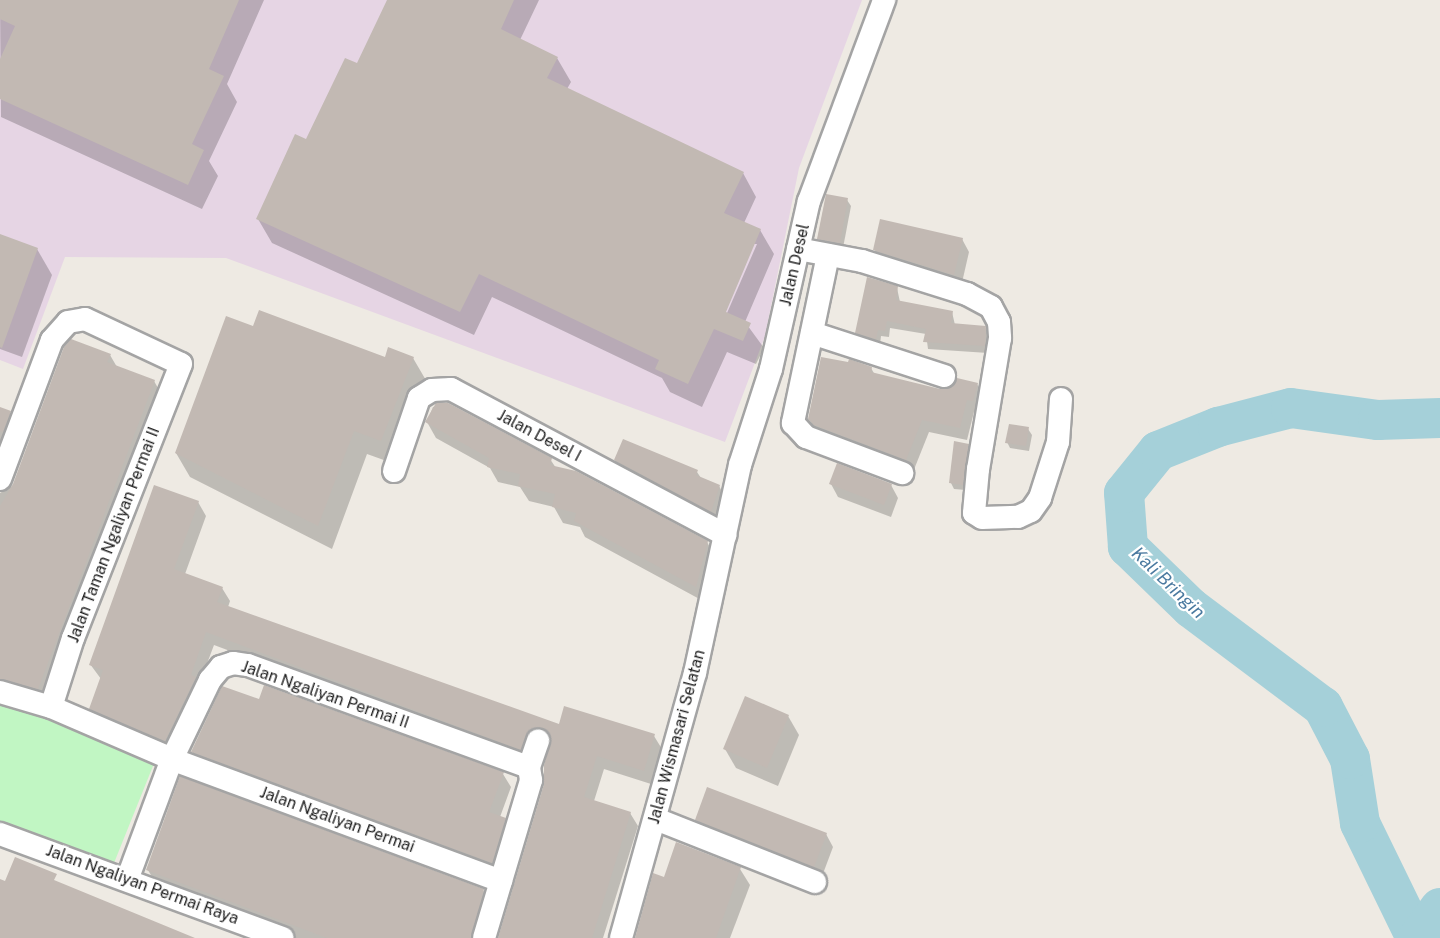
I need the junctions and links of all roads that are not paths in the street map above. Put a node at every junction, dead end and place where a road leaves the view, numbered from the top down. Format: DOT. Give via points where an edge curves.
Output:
graph roads {
  1 [pos="884,0"];
  2 [pos="798,249"];
  3 [pos="828,255"];
  4 [pos="812,333"];
  5 [pos="944,375"];
  6 [pos="1061,399"];
  7 [pos="3,466"];
  8 [pos="394,471"];
  9 [pos="902,473"];
  10 [pos="726,535"];
  11 [pos="0,692"];
  12 [pos="51,707"];
  13 [pos="538,741"];
  14 [pos="172,759"];
  15 [pos="529,767"];
  16 [pos="656,819"];
  17 [pos="0,834"];
  18 [pos="127,880"];
  19 [pos="501,881"];
  20 [pos="815,882"];
  21 [pos="248,931"];
  22 [pos="282,938"];
  23 [pos="484,938"];
  24 [pos="621,938"];
  1 -- 2 [label="street, Jalan Desel" via="809,201"];
  2 -- 3 [label="street"];
  2 -- 10 [label="street, Jalan Desel" via="771,369 740,465"];
  3 -- 4 [label="street"];
  3 -- 6 [label="street" via="872,264 967,294 991,307 999,322 1000,338 976,481 974,513 982,518 1018,517 1031,511 1040,498 1058,442"];
  4 -- 5 [label="street"];
  4 -- 9 [label="street" via="792,415 797,431"];
  7 -- 12 [label="street, Jalan Taman Ngaliyan Permai II" via="52,340 69,322 85,319 181,364 73,638"];
  8 -- 10 [label="street, Jalan Desel I" via="419,398 432,390 451,389"];
  10 -- 16 [label="street, Jalan Wismasari Selatan"];
  11 -- 12 [label="street"];
  12 -- 14 [label="street"];
  13 -- 15 [label="street"];
  14 -- 15 [label="street, Jalan Ngaliyan Permai II" via="210,680 221,667 233,663 248,665"];
  14 -- 18 [label="street, Jalan Ngaliyan Permai II"];
  14 -- 19 [label="street, Jalan Ngaliyan Permai"];
  15 -- 19 [label="street" via="531,780"];
  16 -- 20 [label="street"];
  16 -- 24 [label="street, Jalan Wismasari Selatan"];
  17 -- 18 [label="street, Jalan Ngaliyan Permai Raya"];
  18 -- 21 [label="street, Jalan Ngaliyan Permai Raya"];
  19 -- 23 [label="street"];
  21 -- 22 [label="street, Jalan Ngaliyan Permai Raya"];
}
